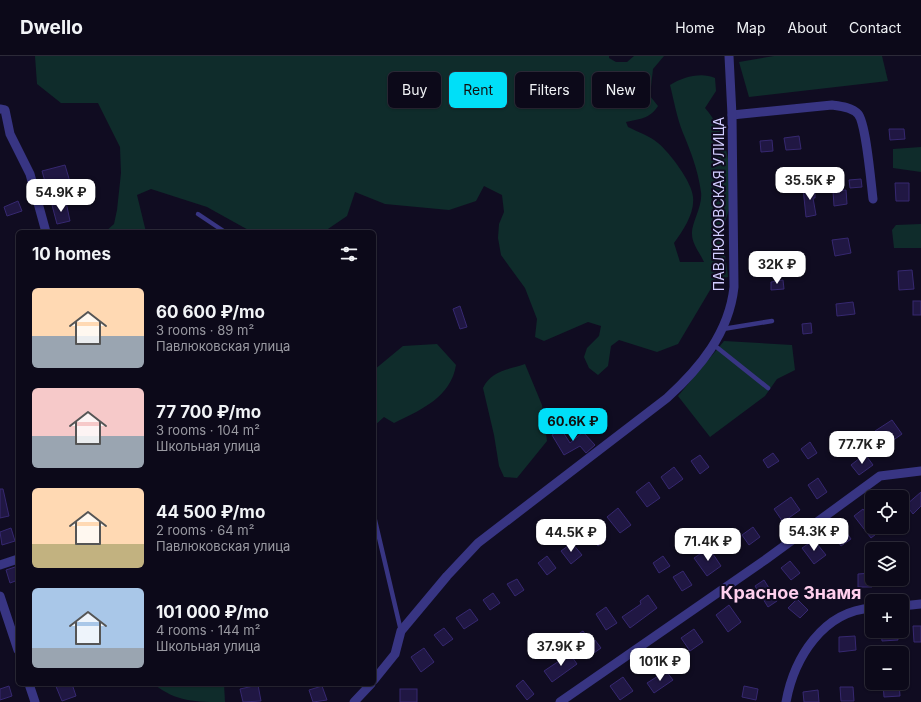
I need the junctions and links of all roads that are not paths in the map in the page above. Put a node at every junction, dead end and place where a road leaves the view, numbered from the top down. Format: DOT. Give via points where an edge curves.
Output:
graph roads {
  1 [pos="729,56"];
  2 [pos="0,109"];
  3 [pos="732,115"];
  4 [pos="873,199"];
  5 [pos="198,214"];
  6 [pos="45,230"];
  7 [pos="222,230"];
  8 [pos="772,320"];
  9 [pos="722,329"];
  10 [pos="714,345"];
  11 [pos="768,388"];
  12 [pos="921,471"];
  13 [pos="376,525"];
  14 [pos="16,559"];
  15 [pos="0,565"];
  16 [pos="0,596"];
  17 [pos="921,604"];
  18 [pos="909,605"];
  19 [pos="865,609"];
  20 [pos="401,631"];
  21 [pos="16,644"];
  22 [pos="376,678"];
  23 [pos="30,686"];
  24 [pos="369,686"];
  25 [pos="35,702"];
  26 [pos="354,702"];
  27 [pos="560,702"];
  28 [pos="786,702"];
  1 -- 3 [label="street, ПАВЛЮКОВСКАЯ УЛИЦА"];
  2 -- 6 [label="street" via="5,110 10,134 30,174"];
  3 -- 4 [label="street" via="832,105 854,111 858,114 863,128"];
  3 -- 9 [label="street, ПАВЛЮКОВСКАЯ УЛИЦА" via="735,274 733,299"];
  5 -- 7 [label="lane"];
  8 -- 9 [label="lane"];
  9 -- 10 [label="street, ПАВЛЮКОВСКАЯ УЛИЦА"];
  10 -- 11 [label="lane"];
  10 -- 20 [label="street, ПАВЛЮКОВСКАЯ УЛИЦА" via="694,371 667,398 478,543"];
  12 -- 27 [label="street" via="880,476 758,565"];
  13 -- 20 [label="lane"];
  14 -- 15 [label="street"];
  16 -- 21 [label="street"];
  17 -- 18 [label="street"];
  19 -- 28 [label="street" via="849,612 835,620 818,636 795,667"];
  20 -- 22 [label="street, ПАВЛЮКОВСКАЯ УЛИЦА" via="395,654"];
  23 -- 25 [label="street"];
  24 -- 26 [label="street"];
}
